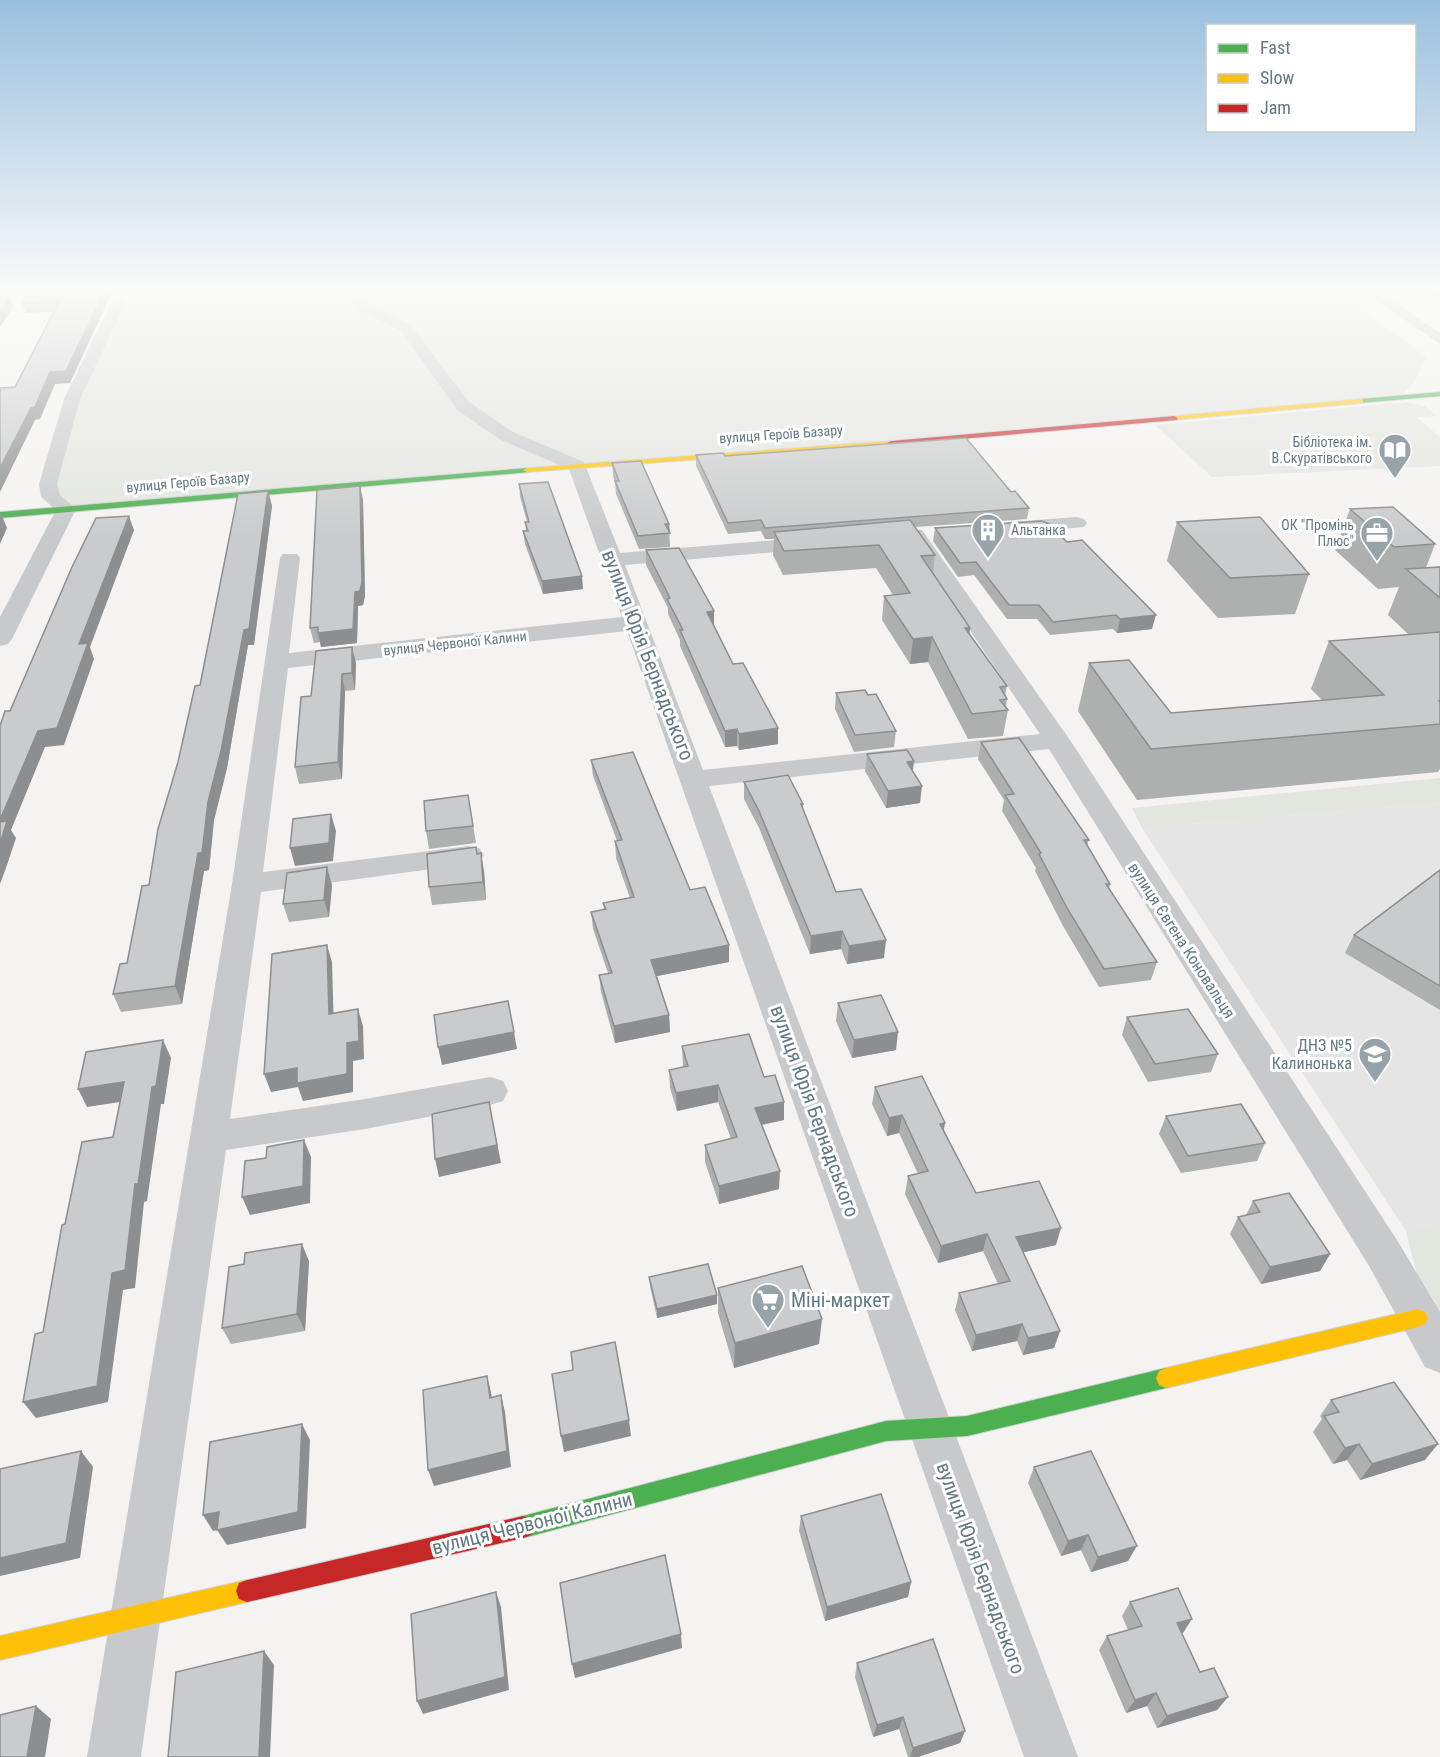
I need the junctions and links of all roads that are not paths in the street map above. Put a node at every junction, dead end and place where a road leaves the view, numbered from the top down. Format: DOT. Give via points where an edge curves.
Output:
graph roads {
  1 [pos="83,374"];
  2 [pos="440,374"];
  3 [pos="1435,376"];
  4 [pos="1419,394"];
  5 [pos="1440,394"];
  6 [pos="577,466"];
  7 [pos="66,509"];
  8 [pos="0,515"];
  9 [pos="1077,524"];
  10 [pos="984,530"];
  11 [pos="915,534"];
  12 [pos="833,541"];
  13 [pos="290,558"];
  14 [pos="612,560"];
  15 [pos="633,623"];
  16 [pos="0,639"];
  17 [pos="276,662"];
  18 [pos="1057,740"];
  19 [pos="694,779"];
  20 [pos="475,854"];
  21 [pos="247,884"];
  22 [pos="490,1091"];
  23 [pos="209,1137"];
  24 [pos="1419,1318"];
  25 [pos="1440,1352"];
  26 [pos="929,1427"];
  27 [pos="135,1617"];
  28 [pos="0,1648"];
  29 [pos="114,1757"];
  30 [pos="1052,1757"];
  1 -- 7 [label="street" via="48,484 51,497"];
  2 -- 6 [label="street" via="463,406 507,436"];
  3 -- 4 [label="street"];
  4 -- 5 [label="street, вулиця Героїв Базару"];
  4 -- 6 [label="street, вулиця Героїв Базару" via="1399,400 1019,433"];
  6 -- 7 [label="street, вулиця Героїв Базару"];
  6 -- 14 [label="street, вулиця Юрія Бернадського"];
  7 -- 8 [label="street, вулиця Героїв Базару"];
  7 -- 16 [label="street"];
  9 -- 10 [label="street"];
  11 -- 18 [label="street, вулиця Євгена Коновальця"];
  12 -- 14 [label="street"];
  13 -- 17 [label="street"];
  14 -- 15 [label="street, вулиця Юрія Бернадського"];
  15 -- 17 [label="street, вулиця Червоної Калини"];
  15 -- 19 [label="street, вулиця Юрія Бернадського"];
  17 -- 21 [label="street"];
  18 -- 19 [label="street"];
  18 -- 24 [label="street, вулиця Євгена Коновальця" via="1383,1253"];
  19 -- 26 [label="street, вулиця Юрія Бернадського"];
  20 -- 21 [label="street"];
  21 -- 23 [label="street"];
  22 -- 23 [label="street"];
  23 -- 27 [label="street"];
  24 -- 25 [label="street, вулиця Євгена Коновальця"];
  24 -- 26 [label="street, вулиця Червоної Калини" via="968,1426"];
  26 -- 27 [label="street, вулиця Червоної Калини" via="886,1431 586,1511"];
  26 -- 30 [label="street, вулиця Юрія Бернадського"];
  27 -- 28 [label="street, вулиця Червоної Калини"];
  27 -- 29 [label="street"];
}
